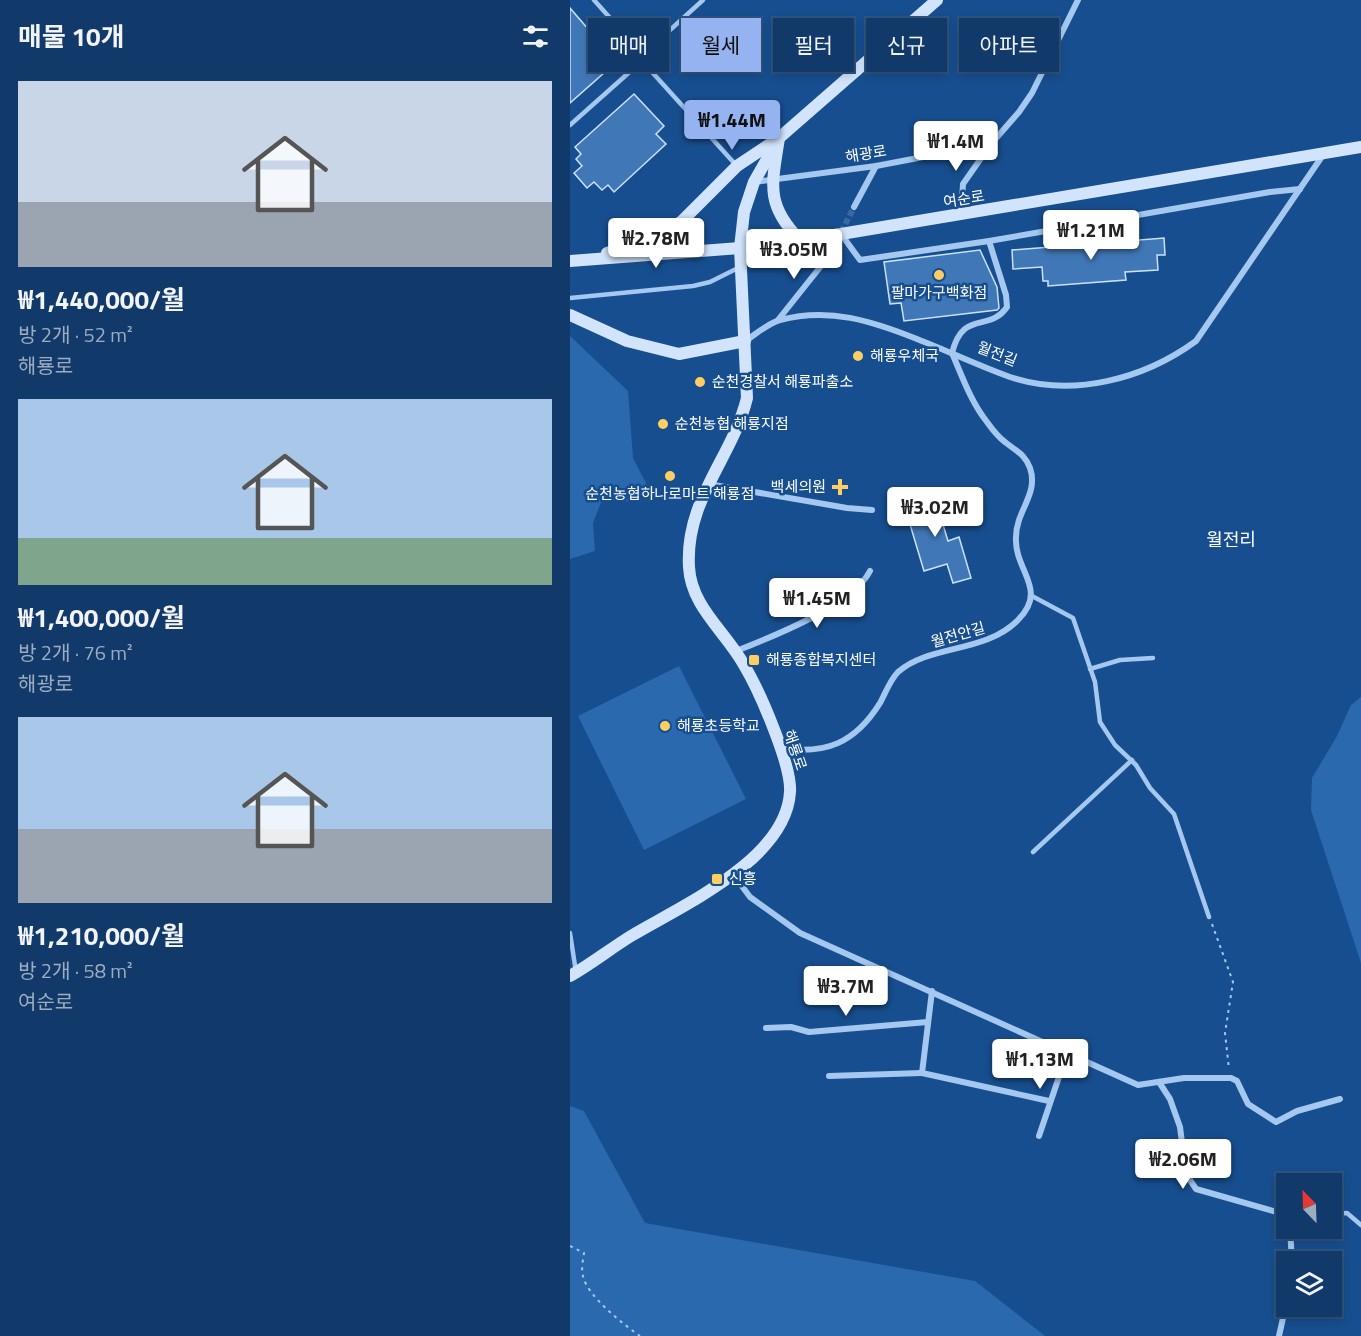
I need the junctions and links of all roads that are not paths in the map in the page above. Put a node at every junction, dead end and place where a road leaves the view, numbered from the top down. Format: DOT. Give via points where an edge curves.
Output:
graph roads {
  1 [pos="594,0"];
  2 [pos="704,0"];
  3 [pos="937,0"];
  4 [pos="1078,0"];
  5 [pos="610,18"];
  6 [pos="669,31"];
  7 [pos="630,72"];
  8 [pos="652,72"];
  9 [pos="570,125"];
  10 [pos="779,138"];
  11 [pos="991,144"];
  12 [pos="1361,147"];
  13 [pos="1325,152"];
  14 [pos="737,166"];
  15 [pos="876,166"];
  16 [pos="773,181"];
  17 [pos="754,182"];
  18 [pos="1300,189"];
  19 [pos="854,207"];
  20 [pos="961,215"];
  21 [pos="841,234"];
  22 [pos="799,239"];
  23 [pos="989,241"];
  24 [pos="740,248"];
  25 [pos="829,256"];
  26 [pos="591,259"];
  27 [pos="570,261"];
  28 [pos="741,267"];
  29 [pos="570,298"];
  30 [pos="570,315"];
  31 [pos="777,320"];
  32 [pos="745,341"];
  33 [pos="952,353"];
  34 [pos="708,483"];
  35 [pos="872,510"];
  36 [pos="870,571"];
  37 [pos="1032,596"];
  38 [pos="735,652"];
  39 [pos="1153,658"];
  40 [pos="1090,669"];
  41 [pos="780,748"];
  42 [pos="1132,760"];
  43 [pos="1033,852"];
  44 [pos="733,874"];
  45 [pos="1209,917"];
  46 [pos="570,933"];
  47 [pos="573,975"];
  48 [pos="932,992"];
  49 [pos="928,1022"];
  50 [pos="766,1028"];
  51 [pos="1067,1053"];
  52 [pos="922,1073"];
  53 [pos="829,1076"];
  54 [pos="1159,1082"];
  55 [pos="1340,1099"];
  56 [pos="1049,1101"];
  57 [pos="1039,1136"];
  58 [pos="1276,1212"];
  59 [pos="1342,1213"];
  60 [pos="1361,1225"];
  61 [pos="1283,1317"];
  62 [pos="1279,1336"];
  1 -- 5 [label="lane"];
  2 -- 6 [label="lane"];
  3 -- 10 [label="main road, 해룡로"];
  4 -- 11 [label="street" via="1032,93"];
  7 -- 9 [label="lane"];
  8 -- 14 [label="lane"];
  10 -- 14 [label="main road"];
  10 -- 16 [label="main road"];
  10 -- 17 [label="main road, 해룡로"];
  11 -- 15 [label="street, 해광로"];
  11 -- 20 [label="street" via="963,184"];
  12 -- 13 [label="main road, 여순로"];
  13 -- 18 [label="street, 월전길"];
  13 -- 20 [label="main road, 여순로"];
  14 -- 26 [label="main road" via="682,221 658,236"];
  15 -- 16 [label="street, 해광로"];
  15 -- 19 [label="street"];
  16 -- 17 [label="street, 해광로"];
  16 -- 22 [label="main road" via="777,213"];
  17 -- 24 [label="main road, 해룡로" via="744,212"];
  18 -- 23 [label="street"];
  18 -- 33 [label="street, 월전길" via="1196,341 1173,356 1134,373 1087,386 1043,384 1012,377"];
  20 -- 21 [label="main road, 여순로"];
  21 -- 22 [label="main road, 여순로"];
  21 -- 23 [label="street" via="860,260"];
  22 -- 24 [label="main road, 여순로"];
  23 -- 33 [label="street" via="1007,307 998,316 961,332"];
  24 -- 26 [label="main road, 여순로"];
  24 -- 28 [label="main road, 해룡로"];
  25 -- 31 [label="street"];
  26 -- 27 [label="main road, 여순로"];
  28 -- 29 [label="lane" via="693,286"];
  28 -- 32 [label="main road, 해룡로"];
  30 -- 32 [label="main road, 월전길" via="627,341 679,354"];
  31 -- 32 [label="street, 월전길"];
  31 -- 33 [label="street, 월전길" via="807,315 853,316"];
  32 -- 34 [label="main road, 해룡로" via="747,398 743,416"];
  33 -- 37 [label="street" via="985,420 1004,442 1019,451 1030,468 1033,490 1016,536"];
  34 -- 35 [label="street"];
  34 -- 38 [label="main road, 해룡로" via="692,524 689,571 700,603"];
  36 -- 38 [label="street" via="856,591 810,619"];
  37 -- 40 [label="lane" via="1073,618"];
  37 -- 41 [label="street, 월전안길" via="1017,621 993,637 946,653 920,657 897,674 856,734 823,750"];
  38 -- 41 [label="main road, 해룡로" via="750,675"];
  39 -- 40 [label="lane" via="1120,660"];
  40 -- 42 [label="lane" via="1100,722 1115,745"];
  41 -- 44 [label="main road, 해룡로" via="790,781 786,810 769,840"];
  42 -- 43 [label="lane"];
  42 -- 45 [label="lane" via="1173,814"];
  44 -- 47 [label="main road, 해룡로"];
  44 -- 48 [label="street" via="750,897 800,933"];
  46 -- 47 [label="lane"];
  48 -- 49 [label="street"];
  48 -- 51 [label="street"];
  49 -- 50 [label="street" via="809,1032 791,1027"];
  49 -- 52 [label="street"];
  51 -- 54 [label="street" via="1138,1085"];
  51 -- 56 [label="street"];
  52 -- 53 [label="street"];
  52 -- 56 [label="street"];
  54 -- 55 [label="street" via="1231,1078 1237,1081 1248,1104 1276,1122 1297,1111"];
  54 -- 58 [label="street" via="1170,1098 1180,1127 1186,1174 1196,1189"];
  56 -- 57 [label="street"];
  59 -- 60 [label="lane"];
  61 -- 62 [label="street"];
}
